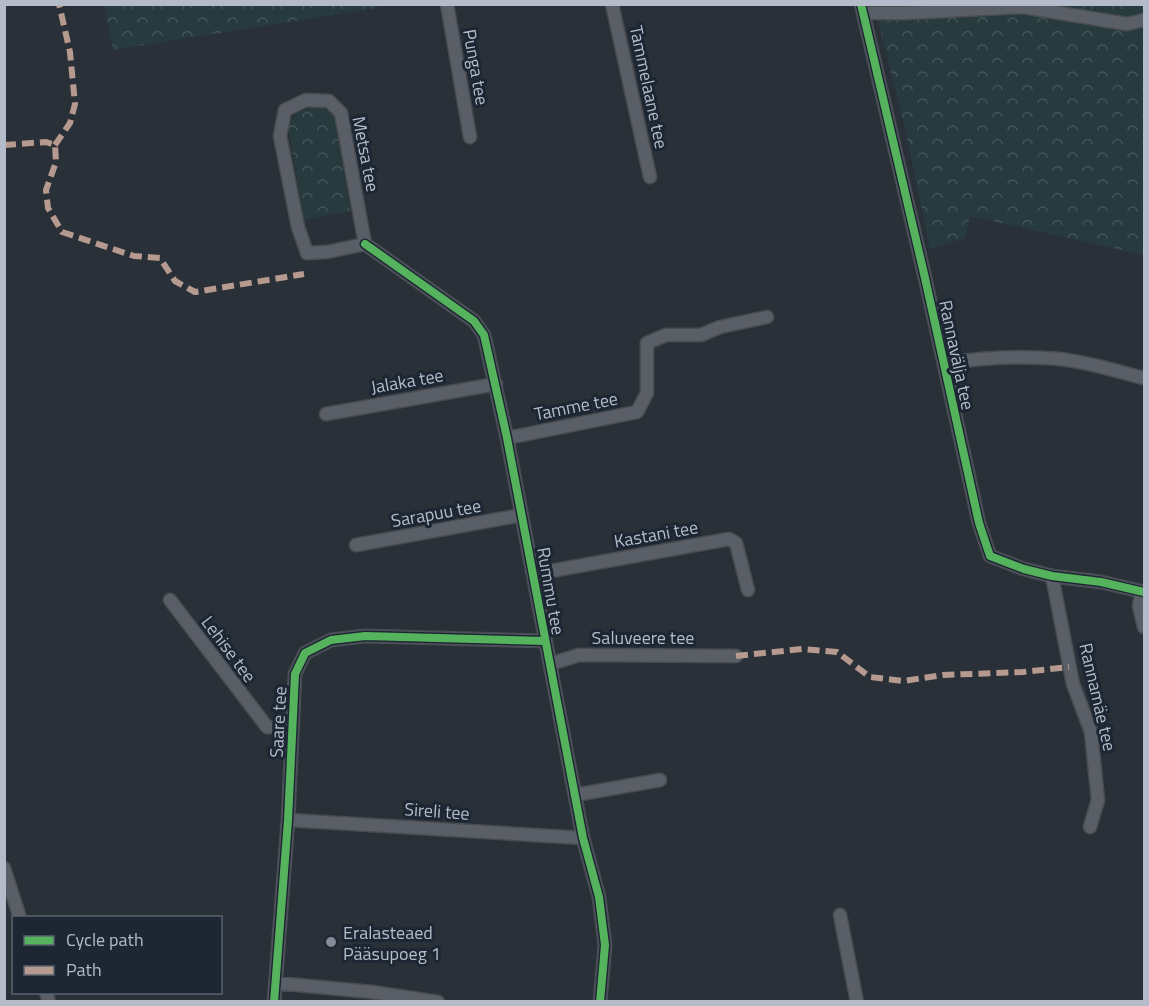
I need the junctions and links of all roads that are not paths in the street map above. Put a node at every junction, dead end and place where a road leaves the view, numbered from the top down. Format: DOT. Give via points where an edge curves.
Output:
graph roads {
  1 [pos="447,4"];
  2 [pos="612,4"];
  3 [pos="862,9"];
  4 [pos="1144,20"];
  5 [pos="471,137"];
  6 [pos="651,177"];
  7 [pos="365,244"];
  8 [pos="767,317"];
  9 [pos="944,364"];
  10 [pos="1144,378"];
  11 [pos="496,384"];
  12 [pos="326,414"];
  13 [pos="507,438"];
  14 [pos="522,515"];
  15 [pos="356,545"];
  16 [pos="534,574"];
  17 [pos="1052,576"];
  18 [pos="748,590"];
  19 [pos="1143,592"];
  20 [pos="170,600"];
  21 [pos="1144,627"];
  22 [pos="545,641"];
  23 [pos="736,656"];
  24 [pos="550,664"];
  25 [pos="292,729"];
  26 [pos="660,780"];
  27 [pos="575,795"];
  28 [pos="288,820"];
  29 [pos="1090,827"];
  30 [pos="583,838"];
  31 [pos="4,868"];
  32 [pos="840,915"];
  33 [pos="19,916"];
  34 [pos="276,983"];
  35 [pos="274,1002"];
  36 [pos="438,1002"];
  37 [pos="600,1002"];
  38 [pos="857,1002"];
  1 -- 5 [label="street, Punga tee"];
  2 -- 6 [label="street, Tammelaane tee"];
  3 -- 4 [label="street" via="905,13 1023,7 1127,24"];
  3 -- 9 [label="street, Rannavälja tee"];
  7 -- 7 [label="street, Metsa tee" via="307,253 280,136 285,110 306,100 329,101 341,114"];
  7 -- 11 [label="street, Rummu tee" via="474,321 484,335"];
  8 -- 13 [label="street, Tamme tee" via="701,335 666,335 647,343 647,393 637,412"];
  9 -- 10 [label="street" via="1046,358 1092,364"];
  9 -- 17 [label="street, Rannavälja tee" via="979,523 990,556"];
  11 -- 12 [label="street, Jalaka tee"];
  11 -- 13 [label="street, Rummu tee"];
  13 -- 14 [label="street, Rummu tee"];
  14 -- 15 [label="street, Sarapuu tee"];
  14 -- 16 [label="street, Rummu tee"];
  16 -- 18 [label="street, Kastani tee" via="729,539 736,543"];
  16 -- 22 [label="street, Rummu tee"];
  17 -- 19 [label="street, Rannavälja tee"];
  17 -- 29 [label="street, Rannamäe tee" via="1073,684 1091,732 1098,800"];
  19 -- 21 [label="street" via="1139,606"];
  20 -- 25 [label="street, Lehise tee" via="267,727"];
  22 -- 24 [label="street, Rummu tee"];
  22 -- 25 [label="street, Saare tee" via="365,636 331,640 305,653 295,674"];
  23 -- 24 [label="street, Saluveere tee" via="579,655"];
  24 -- 27 [label="street, Rummu tee"];
  25 -- 28 [label="street, Saare tee"];
  26 -- 27 [label="street"];
  27 -- 30 [label="street, Rummu tee"];
  28 -- 30 [label="street, Sireli tee"];
  28 -- 34 [label="street, Saare tee"];
  30 -- 37 [label="street, Rummu tee" via="599,897 605,945"];
  31 -- 33 [label="street"];
  32 -- 38 [label="street"];
  34 -- 35 [label="street, Saare tee"];
  34 -- 36 [label="street"];
}
